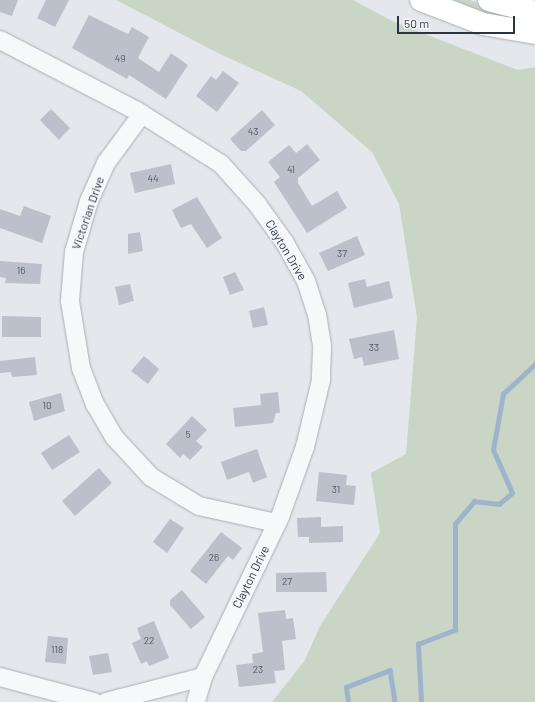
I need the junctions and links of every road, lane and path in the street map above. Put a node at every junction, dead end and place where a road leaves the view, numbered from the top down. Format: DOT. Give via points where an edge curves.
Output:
graph roads {
  1 [pos="421,0"];
  2 [pos="489,0"];
  3 [pos="535,12"];
  4 [pos="535,33"];
  5 [pos="0,40"];
  6 [pos="142,114"];
  7 [pos="276,524"];
  8 [pos="0,677"];
  9 [pos="203,677"];
  10 [pos="94,702"];
  11 [pos="106,702"];
  12 [pos="196,702"];
  1 -- 4 [label="highway" via="483,24"];
  2 -- 3 [label="highway"];
  5 -- 6 [label="street, Clayton Drive"];
  6 -- 7 [label="street, Clayton Drive" via="203,151 240,183 285,243 312,297 321,331 321,380 305,447"];
  6 -- 7 [label="street, Victorian Drive" via="106,163 89,202 74,252 70,301 81,368 95,404 115,438 151,477 199,506"];
  7 -- 9 [label="street, Clayton Drive"];
  8 -- 10 [label="street"];
  9 -- 11 [label="street"];
  9 -- 12 [label="street, Clayton Drive"];
}
